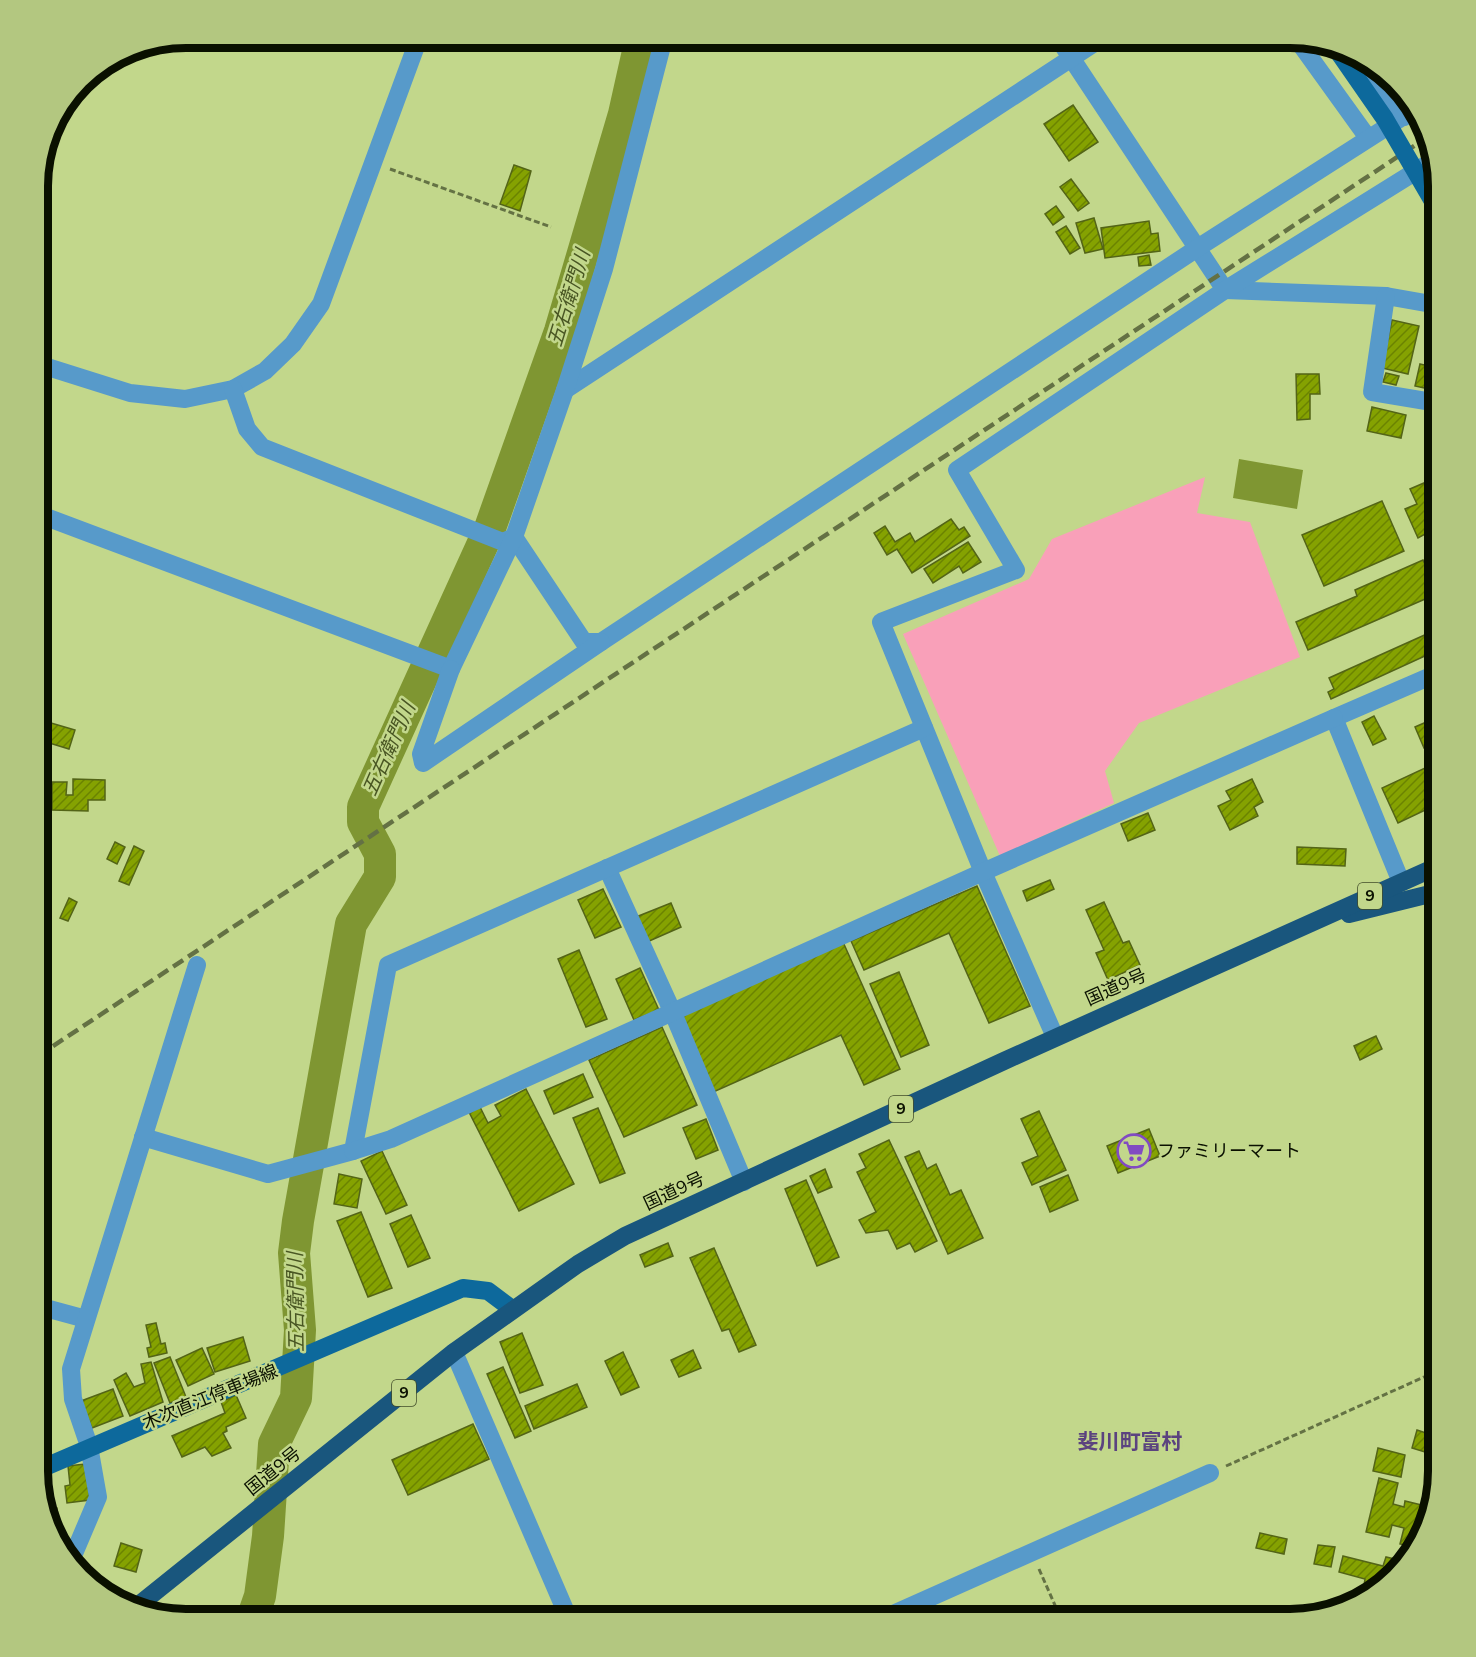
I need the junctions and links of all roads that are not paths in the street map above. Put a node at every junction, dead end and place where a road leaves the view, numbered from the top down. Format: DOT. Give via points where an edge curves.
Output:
graph roads {
  1 [pos="415,48"];
  2 [pos="661,48"];
  3 [pos="1065,48"];
  4 [pos="1086,48"];
  5 [pos="1304,49"];
  6 [pos="1071,57"];
  7 [pos="1343,59"];
  8 [pos="1408,114"];
  9 [pos="1368,138"];
  10 [pos="1426,165"];
  11 [pos="1428,193"];
  12 [pos="1198,247"];
  13 [pos="1225,290"];
  14 [pos="1386,296"];
  15 [pos="1428,303"];
  16 [pos="48,367"];
  17 [pos="234,389"];
  18 [pos="565,390"];
  19 [pos="1428,401"];
  20 [pos="48,518"];
  21 [pos="514,537"];
  22 [pos="601,642"];
  23 [pos="451,669"];
  24 [pos="1428,677"];
  25 [pos="1334,718"];
  26 [pos="924,728"];
  27 [pos="607,868"];
  28 [pos="1428,870"];
  29 [pos="983,872"];
  30 [pos="1401,882"];
  31 [pos="1428,895"];
  32 [pos="1301,927"];
  33 [pos="197,965"];
  34 [pos="673,1013"];
  35 [pos="1055,1037"];
  36 [pos="144,1137"];
  37 [pos="353,1151"];
  38 [pos="744,1182"];
  39 [pos="48,1309"];
  40 [pos="512,1309"];
  41 [pos="86,1319"];
  42 [pos="454,1352"];
  43 [pos="89,1446"];
  44 [pos="48,1465"];
  45 [pos="1210,1473"];
  46 [pos="75,1552"];
  47 [pos="142,1602"];
  48 [pos="564,1609"];
  49 [pos="907,1609"];
  1 -- 17 [label="street" via="321,304 293,344 265,371"];
  2 -- 18 [label="street" via="604,269"];
  3 -- 6 [label="street"];
  4 -- 6 [label="street"];
  5 -- 9 [label="street"];
  6 -- 12 [label="street"];
  6 -- 18 [label="street"];
  7 -- 11 [label="main road, bridge" via="1385,119"];
  8 -- 9 [label="street"];
  9 -- 12 [label="street"];
  10 -- 13 [label="street"];
  12 -- 13 [label="street"];
  12 -- 22 [label="street"];
  13 -- 14 [label="street"];
  13 -- 26 [label="street" via="957,470 1016,570 881,622"];
  14 -- 15 [label="street"];
  14 -- 19 [label="street" via="1372,392"];
  16 -- 17 [label="street" via="130,393 185,399"];
  17 -- 21 [label="street" via="247,429 262,447 503,542"];
  18 -- 21 [label="street"];
  20 -- 23 [label="street"];
  21 -- 22 [label="street" via="584,642"];
  21 -- 23 [label="street"];
  22 -- 23 [label="street" via="423,763 421,754"];
  24 -- 25 [label="street"];
  25 -- 29 [label="street"];
  25 -- 30 [label="street"];
  26 -- 27 [label="street"];
  26 -- 29 [label="street"];
  27 -- 34 [label="street"];
  27 -- 37 [label="street" via="388,965"];
  28 -- 30 [label="highway, 国道9号 / 9"];
  29 -- 34 [label="street"];
  29 -- 35 [label="street"];
  30 -- 32 [label="highway, 国道9号 / 9"];
  31 -- 32 [label="highway, 国道9号 / 9"];
  32 -- 35 [label="highway, 国道9号 / 9"];
  33 -- 36 [label="street"];
  34 -- 37 [label="street" via="391,1139"];
  34 -- 38 [label="street"];
  35 -- 38 [label="highway, 国道9号 / 9"];
  36 -- 37 [label="street" via="268,1174"];
  36 -- 41 [label="street"];
  38 -- 40 [label="highway, 国道9号 / 9" via="625,1236"];
  39 -- 41 [label="street"];
  40 -- 42 [label="highway, 国道9号 / 9"];
  40 -- 43 [label="main road, 木次直江停車場線" via="488,1291 463,1288"];
  41 -- 43 [label="street" via="71,1369 73,1399"];
  42 -- 47 [label="highway, 国道9号 / 9"];
  42 -- 48 [label="street"];
  43 -- 44 [label="main road, 木次直江停車場線"];
  43 -- 46 [label="street" via="98,1497"];
  45 -- 49 [label="street"];
}
